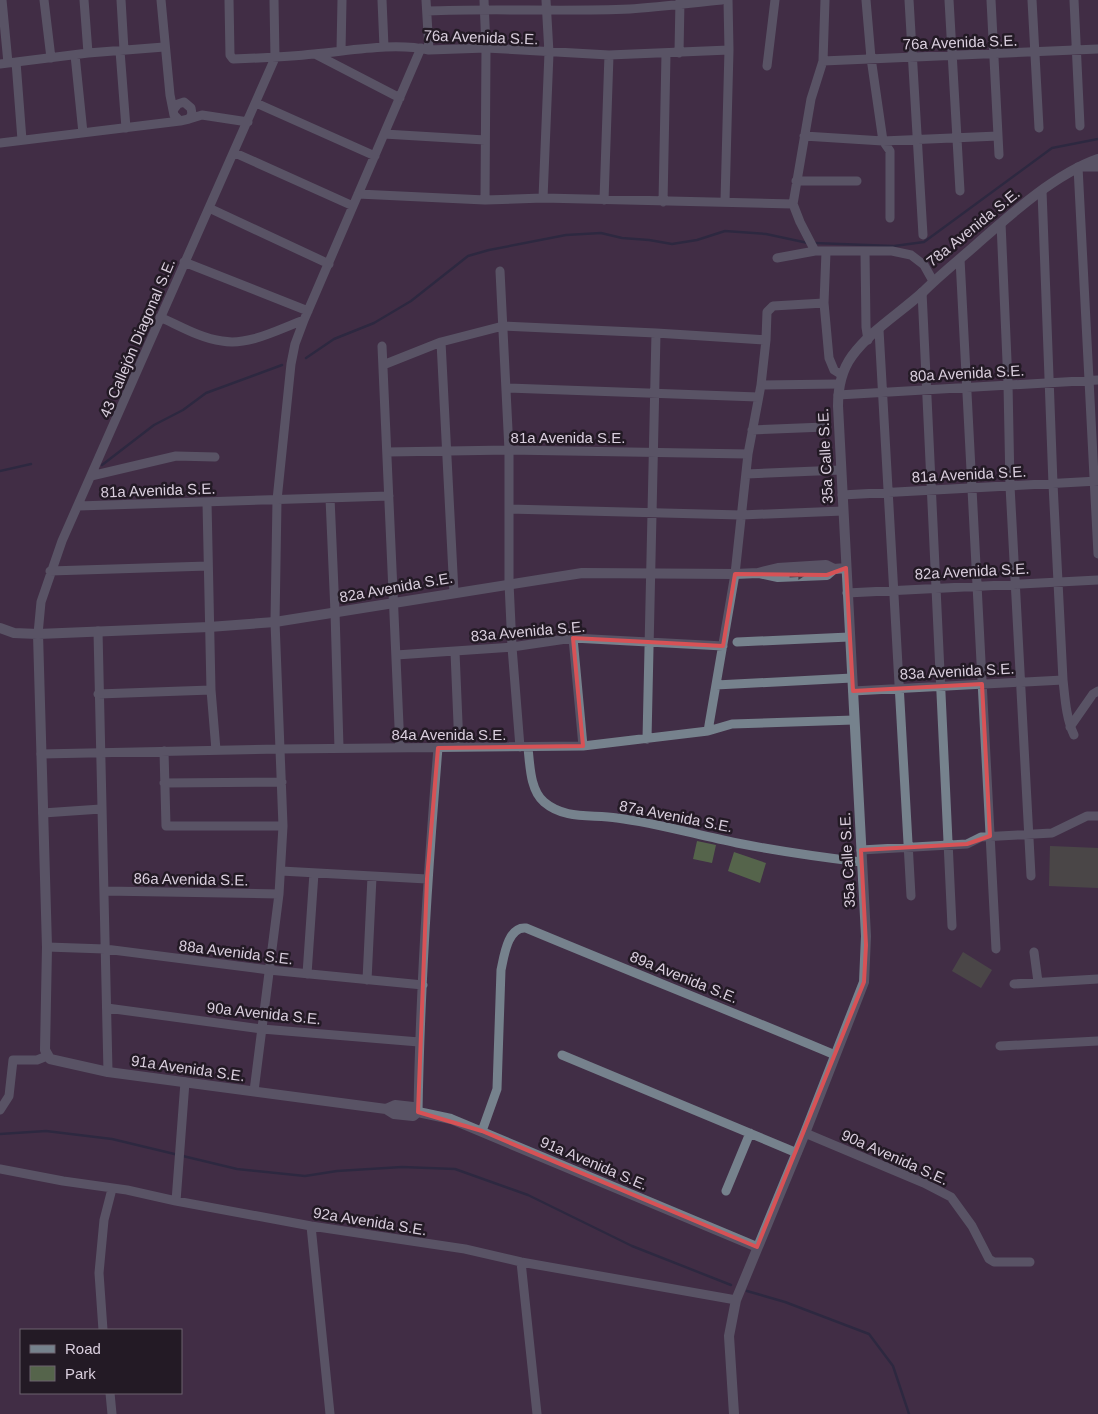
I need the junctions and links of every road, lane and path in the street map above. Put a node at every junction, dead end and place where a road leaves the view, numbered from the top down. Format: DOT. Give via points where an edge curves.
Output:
graph roads {
  1 [pos="2,0"];
  2 [pos="44,0"];
  3 [pos="84,0"];
  4 [pos="121,0"];
  5 [pos="161,0"];
  6 [pos="229,0"];
  7 [pos="274,0"];
  8 [pos="342,0"];
  9 [pos="382,0"];
  10 [pos="426,0"];
  11 [pos="546,0"];
  12 [pos="588,0"];
  13 [pos="722,0"];
  14 [pos="728,0"];
  15 [pos="775,0"];
  16 [pos="825,0"];
  17 [pos="866,0"];
  18 [pos="909,0"];
  19 [pos="949,0"];
  20 [pos="991,0"];
  21 [pos="1032,0"];
  22 [pos="1074,0"];
  23 [pos="680,2"];
  24 [pos="484,4"];
  25 [pos="632,4"];
  26 [pos="427,10"];
  27 [pos="547,10"];
  28 [pos="588,10"];
  29 [pos="164,47"];
  30 [pos="384,48"];
  31 [pos="486,48"];
  32 [pos="425,49"];
  33 [pos="122,50"];
  34 [pos="729,50"];
  35 [pos="1076,50"];
  36 [pos="1098,50"];
  37 [pos="341,51"];
  38 [pos="1036,52"];
  39 [pos="88,53"];
  40 [pos="549,53"];
  41 [pos="679,53"];
  42 [pos="315,54"];
  43 [pos="666,54"];
  44 [pos="994,54"];
  45 [pos="76,55"];
  46 [pos="609,55"];
  47 [pos="952,56"];
  48 [pos="51,58"];
  49 [pos="275,58"];
  50 [pos="871,58"];
  51 [pos="912,58"];
  52 [pos="823,61"];
  53 [pos="8,63"];
  54 [pos="767,66"];
  55 [pos="400,98"];
  56 [pos="256,103"];
  57 [pos="179,107"];
  58 [pos="202,115"];
  59 [pos="185,120"];
  60 [pos="164,122"];
  61 [pos="248,122"];
  62 [pos="1080,126"];
  63 [pos="126,128"];
  64 [pos="1039,128"];
  65 [pos="83,133"];
  66 [pos="384,134"];
  67 [pos="804,136"];
  68 [pos="998,136"];
  69 [pos="957,138"];
  70 [pos="918,139"];
  71 [pos="22,140"];
  72 [pos="485,140"];
  73 [pos="883,142"];
  74 [pos="0,143"];
  75 [pos="235,153"];
  76 [pos="999,155"];
  77 [pos="375,156"];
  78 [pos="1098,159"];
  79 [pos="1098,167"];
  80 [pos="1078,168"];
  81 [pos="796,181"];
  82 [pos="857,182"];
  83 [pos="960,191"];
  84 [pos="1042,192"];
  85 [pos="358,194"];
  86 [pos="542,198"];
  87 [pos="485,200"];
  88 [pos="604,200"];
  89 [pos="725,201"];
  90 [pos="662,202"];
  91 [pos="793,204"];
  92 [pos="354,206"];
  93 [pos="209,208"];
  94 [pos="890,218"];
  95 [pos="1001,223"];
  96 [pos="923,235"];
  97 [pos="815,252"];
  98 [pos="826,252"];
  99 [pos="865,252"];
  100 [pos="777,258"];
  101 [pos="960,259"];
  102 [pos="184,262"];
  103 [pos="328,264"];
  104 [pos="500,271"];
  105 [pos="933,281"];
  106 [pos="922,292"];
  107 [pos="824,303"];
  108 [pos="308,310"];
  109 [pos="160,317"];
  110 [pos="304,320"];
  111 [pos="503,326"];
  112 [pos="879,330"];
  113 [pos="656,333"];
  114 [pos="766,340"];
  115 [pos="868,340"];
  116 [pos="441,342"];
  117 [pos="382,346"];
  118 [pos="383,365"];
  119 [pos="1094,380"];
  120 [pos="1050,382"];
  121 [pos="1008,384"];
  122 [pos="761,385"];
  123 [pos="840,385"];
  124 [pos="966,387"];
  125 [pos="506,388"];
  126 [pos="926,389"];
  127 [pos="884,392"];
  128 [pos="655,393"];
  129 [pos="758,397"];
  130 [pos="1095,426"];
  131 [pos="825,427"];
  132 [pos="752,430"];
  133 [pos="509,450"];
  134 [pos="448,451"];
  135 [pos="653,451"];
  136 [pos="387,452"];
  137 [pos="748,454"];
  138 [pos="214,458"];
  139 [pos="841,470"];
  140 [pos="746,474"];
  141 [pos="91,476"];
  142 [pos="1096,481"];
  143 [pos="1053,484"];
  144 [pos="1010,486"];
  145 [pos="972,488"];
  146 [pos="932,490"];
  147 [pos="889,492"];
  148 [pos="842,494"];
  149 [pos="389,496"];
  150 [pos="330,498"];
  151 [pos="277,500"];
  152 [pos="207,502"];
  153 [pos="78,506"];
  154 [pos="509,509"];
  155 [pos="843,510"];
  156 [pos="652,512"];
  157 [pos="740,515"];
  158 [pos="1098,554"];
  159 [pos="208,566"];
  160 [pos="846,568"];
  161 [pos="50,571"];
  162 [pos="651,574"];
  163 [pos="735,574"];
  164 [pos="1098,580"];
  165 [pos="1058,582"];
  166 [pos="509,583"];
  167 [pos="1016,584"];
  168 [pos="977,586"];
  169 [pos="937,588"];
  170 [pos="894,590"];
  171 [pos="454,592"];
  172 [pos="847,592"];
  173 [pos="393,603"];
  174 [pos="336,612"];
  175 [pos="275,622"];
  176 [pos="209,627"];
  177 [pos="0,628"];
  178 [pos="98,631"];
  179 [pos="38,634"];
  180 [pos="849,637"];
  181 [pos="573,638"];
  182 [pos="649,641"];
  183 [pos="737,642"];
  184 [pos="723,646"];
  185 [pos="512,647"];
  186 [pos="455,652"];
  187 [pos="396,655"];
  188 [pos="852,678"];
  189 [pos="1063,680"];
  190 [pos="1021,682"];
  191 [pos="982,684"];
  192 [pos="716,685"];
  193 [pos="942,686"];
  194 [pos="900,688"];
  195 [pos="211,690"];
  196 [pos="853,690"];
  197 [pos="1098,691"];
  198 [pos="98,694"];
  199 [pos="854,720"];
  200 [pos="708,731"];
  201 [pos="647,739"];
  202 [pos="583,746"];
  203 [pos="459,747"];
  204 [pos="280,748"];
  205 [pos="339,748"];
  206 [pos="400,748"];
  207 [pos="438,748"];
  208 [pos="524,748"];
  209 [pos="216,750"];
  210 [pos="164,751"];
  211 [pos="100,753"];
  212 [pos="41,754"];
  213 [pos="164,782"];
  214 [pos="282,782"];
  215 [pos="101,809"];
  216 [pos="43,813"];
  217 [pos="1098,816"];
  218 [pos="283,826"];
  219 [pos="1029,834"];
  220 [pos="990,836"];
  221 [pos="949,844"];
  222 [pos="908,847"];
  223 [pos="861,850"];
  224 [pos="861,862"];
  225 [pos="281,870"];
  226 [pos="314,873"];
  227 [pos="1031,876"];
  228 [pos="372,877"];
  229 [pos="427,879"];
  230 [pos="104,892"];
  231 [pos="279,894"];
  232 [pos="911,896"];
  233 [pos="952,926"];
  234 [pos="46,947"];
  235 [pos="105,949"];
  236 [pos="996,949"];
  237 [pos="1034,952"];
  238 [pos="269,970"];
  239 [pos="307,974"];
  240 [pos="1098,978"];
  241 [pos="367,980"];
  242 [pos="1038,982"];
  243 [pos="1014,984"];
  244 [pos="423,985"];
  245 [pos="106,1008"];
  246 [pos="262,1029"];
  247 [pos="1098,1041"];
  248 [pos="419,1042"];
  249 [pos="1000,1046"];
  250 [pos="562,1054"];
  251 [pos="835,1055"];
  252 [pos="47,1056"];
  253 [pos="108,1072"];
  254 [pos="185,1082"];
  255 [pos="254,1091"];
  256 [pos="0,1110"];
  257 [pos="418,1112"];
  258 [pos="482,1131"];
  259 [pos="750,1133"];
  260 [pos="805,1133"];
  261 [pos="796,1153"];
  262 [pos="0,1168"];
  263 [pos="112,1189"];
  264 [pos="726,1191"];
  265 [pos="176,1201"];
  266 [pos="311,1226"];
  267 [pos="757,1247"];
  268 [pos="521,1262"];
  269 [pos="1030,1262"];
  270 [pos="736,1300"];
  271 [pos="103,1329"];
  272 [pos="110,1394"];
  273 [pos="112,1414"];
  274 [pos="330,1414"];
  275 [pos="537,1414"];
  276 [pos="734,1414"];
  1 -- 53 [label="street"];
  2 -- 48 [label="street"];
  3 -- 39 [label="street"];
  4 -- 33 [label="street"];
  5 -- 29 [label="street"];
  6 -- 49 [label="street, 76a Avenida S.E." via="230,55 234,59"];
  7 -- 49 [label="street"];
  8 -- 37 [label="street"];
  9 -- 30 [label="street"];
  10 -- 26 [label="street"];
  11 -- 27 [label="street"];
  12 -- 28 [label="street"];
  13 -- 23 [label="street"];
  14 -- 34 [label="street"];
  15 -- 54 [label="street"];
  16 -- 52 [label="street"];
  17 -- 50 [label="street"];
  18 -- 51 [label="street"];
  19 -- 47 [label="street"];
  20 -- 44 [label="street"];
  21 -- 38 [label="street"];
  22 -- 35 [label="street"];
  23 -- 25 [label="street"];
  23 -- 41 [label="street"];
  24 -- 26 [label="street"];
  24 -- 27 [label="street"];
  24 -- 31 [label="street"];
  25 -- 28 [label="street"];
  26 -- 32 [label="street"];
  27 -- 28 [label="street"];
  27 -- 40 [label="street"];
  29 -- 33 [label="street"];
  29 -- 57 [label="street" via="170,95"];
  30 -- 32 [label="street, 76a Avenida S.E."];
  30 -- 37 [label="street, 76a Avenida S.E."];
  31 -- 32 [label="street, 76a Avenida S.E."];
  31 -- 40 [label="street, 76a Avenida S.E."];
  31 -- 72 [label="street"];
  32 -- 55 [label="street"];
  33 -- 39 [label="street"];
  33 -- 63 [label="street"];
  34 -- 41 [label="street, 76a Avenida S.E."];
  34 -- 89 [label="street"];
  35 -- 36 [label="street, 76a Avenida S.E."];
  35 -- 38 [label="street, 76a Avenida S.E."];
  35 -- 62 [label="street"];
  37 -- 42 [label="street, 76a Avenida S.E."];
  38 -- 44 [label="street, 76a Avenida S.E."];
  38 -- 64 [label="street"];
  39 -- 45 [label="street"];
  40 -- 46 [label="street, 76a Avenida S.E."];
  40 -- 86 [label="street"];
  41 -- 43 [label="street, 76a Avenida S.E."];
  42 -- 49 [label="street, 76a Avenida S.E."];
  42 -- 55 [label="street"];
  43 -- 46 [label="street, 76a Avenida S.E."];
  43 -- 90 [label="street"];
  44 -- 47 [label="street, 76a Avenida S.E."];
  44 -- 68 [label="street"];
  45 -- 48 [label="street"];
  45 -- 65 [label="street"];
  46 -- 88 [label="street"];
  47 -- 51 [label="street, 76a Avenida S.E."];
  47 -- 69 [label="street"];
  48 -- 53 [label="street"];
  49 -- 56 [label="street, 43 Callejón Diagonal S.E."];
  50 -- 51 [label="street, 76a Avenida S.E."];
  50 -- 52 [label="street, 76a Avenida S.E."];
  50 -- 73 [label="street"];
  51 -- 70 [label="street"];
  52 -- 67 [label="street" via="810,99"];
  53 -- 71 [label="street"];
  55 -- 66 [label="street"];
  56 -- 61 [label="street, 43 Callejón Diagonal S.E."];
  56 -- 77 [label="street"];
  57 -- 58 [label="street"];
  57 -- 59 [label="street" via="175,118"];
  57 -- 59 [label="street" via="192,111"];
  57 -- 60 [label="street"];
  58 -- 59 [label="street"];
  58 -- 61 [label="street"];
  59 -- 60 [label="street"];
  60 -- 63 [label="street"];
  61 -- 75 [label="street, 43 Callejón Diagonal S.E."];
  63 -- 65 [label="street"];
  65 -- 71 [label="street"];
  66 -- 72 [label="street"];
  66 -- 77 [label="street"];
  67 -- 73 [label="street"];
  67 -- 81 [label="street"];
  68 -- 69 [label="street"];
  68 -- 76 [label="street"];
  69 -- 70 [label="street"];
  69 -- 83 [label="street"];
  70 -- 73 [label="street"];
  70 -- 96 [label="street"];
  71 -- 74 [label="street"];
  72 -- 87 [label="street"];
  73 -- 94 [label="street" via="890,151"];
  75 -- 92 [label="street"];
  75 -- 93 [label="street, 43 Callejón Diagonal S.E."];
  77 -- 85 [label="street"];
  78 -- 80 [label="street, 78a Avenida S.E."];
  79 -- 80 [label="street"];
  80 -- 84 [label="street, 78a Avenida S.E."];
  80 -- 119 [label="street"];
  81 -- 82 [label="street"];
  81 -- 91 [label="street"];
  84 -- 95 [label="street, 78a Avenida S.E."];
  84 -- 120 [label="street"];
  85 -- 87 [label="street"];
  85 -- 92 [label="street"];
  86 -- 87 [label="street"];
  86 -- 88 [label="street"];
  88 -- 90 [label="street"];
  89 -- 90 [label="street"];
  89 -- 91 [label="street"];
  91 -- 97 [label="street"];
  92 -- 103 [label="street"];
  93 -- 102 [label="street, 43 Callejón Diagonal S.E."];
  93 -- 103 [label="street"];
  95 -- 101 [label="street, 78a Avenida S.E."];
  95 -- 121 [label="street"];
  97 -- 98 [label="street, 78a Avenida S.E."];
  97 -- 100 [label="street, 78a Avenida S.E."];
  98 -- 99 [label="street, 78a Avenida S.E."];
  98 -- 107 [label="street"];
  99 -- 105 [label="street, 78a Avenida S.E." via="892,251 911,255 924,265"];
  99 -- 115 [label="street"];
  101 -- 105 [label="street, 78a Avenida S.E."];
  101 -- 124 [label="street"];
  102 -- 108 [label="street"];
  102 -- 109 [label="street, 43 Callejón Diagonal S.E."];
  103 -- 108 [label="street"];
  104 -- 111 [label="street, 87a Avenida S.E."];
  105 -- 106 [label="street"];
  106 -- 112 [label="street"];
  106 -- 126 [label="street"];
  107 -- 114 [label="street" via="773,306 767,312"];
  107 -- 123 [label="street" via="828,358"];
  108 -- 110 [label="street"];
  109 -- 110 [label="street" via="222,342 255,338"];
  109 -- 141 [label="street, 43 Callejón Diagonal S.E."];
  110 -- 151 [label="street" via="291,364"];
  111 -- 113 [label="street"];
  111 -- 116 [label="street"];
  111 -- 125 [label="street, 87a Avenida S.E."];
  112 -- 115 [label="street"];
  112 -- 127 [label="street"];
  113 -- 114 [label="street"];
  113 -- 128 [label="street"];
  114 -- 122 [label="street"];
  115 -- 123 [label="street" via="852,356"];
  116 -- 118 [label="street"];
  116 -- 134 [label="street"];
  117 -- 118 [label="street"];
  118 -- 136 [label="street"];
  119 -- 120 [label="street, 80a Avenida S.E."];
  119 -- 130 [label="street"];
  120 -- 121 [label="street, 80a Avenida S.E."];
  120 -- 143 [label="street"];
  121 -- 124 [label="street, 80a Avenida S.E."];
  121 -- 144 [label="street"];
  122 -- 123 [label="street, 80a Avenida S.E."];
  122 -- 129 [label="street"];
  123 -- 127 [label="street, 80a Avenida S.E."];
  123 -- 139 [label="street, 35a Calle S.E."];
  124 -- 126 [label="street, 80a Avenida S.E."];
  124 -- 145 [label="street"];
  125 -- 128 [label="street"];
  125 -- 133 [label="street, 87a Avenida S.E."];
  126 -- 127 [label="street, 80a Avenida S.E."];
  126 -- 146 [label="street"];
  127 -- 147 [label="street"];
  128 -- 129 [label="street"];
  128 -- 135 [label="street"];
  129 -- 132 [label="street"];
  130 -- 142 [label="street"];
  131 -- 132 [label="street"];
  132 -- 137 [label="street"];
  133 -- 134 [label="street, 81a Avenida S.E."];
  133 -- 135 [label="street, 81a Avenida S.E."];
  133 -- 154 [label="street, 87a Avenida S.E."];
  134 -- 136 [label="street, 81a Avenida S.E."];
  134 -- 171 [label="street"];
  135 -- 137 [label="street, 81a Avenida S.E."];
  135 -- 156 [label="street"];
  136 -- 149 [label="street"];
  137 -- 140 [label="street"];
  138 -- 141 [label="street" via="176,456"];
  139 -- 140 [label="street"];
  139 -- 148 [label="street, 35a Calle S.E."];
  140 -- 157 [label="street"];
  141 -- 153 [label="street, 43 Callejón Diagonal S.E."];
  142 -- 143 [label="street, 81a Avenida S.E."];
  142 -- 158 [label="street"];
  143 -- 144 [label="street, 81a Avenida S.E."];
  143 -- 165 [label="street"];
  144 -- 145 [label="street, 81a Avenida S.E."];
  144 -- 167 [label="street"];
  145 -- 146 [label="street, 81a Avenida S.E."];
  145 -- 168 [label="street"];
  146 -- 147 [label="street, 81a Avenida S.E."];
  146 -- 169 [label="street"];
  147 -- 148 [label="street, 81a Avenida S.E."];
  147 -- 170 [label="street"];
  148 -- 155 [label="street, 35a Calle S.E."];
  149 -- 150 [label="street, 81a Avenida S.E."];
  149 -- 173 [label="street"];
  150 -- 151 [label="street, 81a Avenida S.E."];
  150 -- 174 [label="street"];
  151 -- 152 [label="street, 81a Avenida S.E."];
  151 -- 175 [label="street"];
  152 -- 153 [label="street, 81a Avenida S.E."];
  152 -- 159 [label="street"];
  153 -- 161 [label="street, 43 Callejón Diagonal S.E."];
  154 -- 156 [label="street"];
  154 -- 166 [label="street, 87a Avenida S.E."];
  155 -- 157 [label="street"];
  155 -- 160 [label="street, 35a Calle S.E."];
  156 -- 157 [label="street"];
  156 -- 162 [label="street"];
  157 -- 163 [label="street"];
  159 -- 161 [label="street"];
  159 -- 176 [label="street"];
  160 -- 163 [label="street, 82a Avenida S.E." via="834,569 827,575 778,577 758,573"];
  160 -- 172 [label="street, 35a Calle S.E."];
  161 -- 179 [label="street, 43 Callejón Diagonal S.E." via="40,602"];
  162 -- 163 [label="street, 82a Avenida S.E."];
  162 -- 166 [label="street, 82a Avenida S.E." via="582,573"];
  162 -- 182 [label="street"];
  163 -- 184 [label="street"];
  164 -- 165 [label="street, 82a Avenida S.E."];
  165 -- 167 [label="street, 82a Avenida S.E."];
  165 -- 189 [label="street"];
  166 -- 171 [label="street, 82a Avenida S.E."];
  166 -- 185 [label="street, 87a Avenida S.E."];
  167 -- 168 [label="street, 82a Avenida S.E."];
  167 -- 190 [label="street"];
  168 -- 169 [label="street, 82a Avenida S.E."];
  168 -- 191 [label="street"];
  169 -- 170 [label="street, 82a Avenida S.E."];
  169 -- 193 [label="street"];
  170 -- 172 [label="street, 82a Avenida S.E."];
  170 -- 194 [label="street"];
  171 -- 173 [label="street, 82a Avenida S.E."];
  172 -- 180 [label="street, 35a Calle S.E."];
  173 -- 174 [label="street, 82a Avenida S.E."];
  173 -- 187 [label="street"];
  174 -- 175 [label="street, 82a Avenida S.E."];
  174 -- 205 [label="street"];
  175 -- 176 [label="street, 82a Avenida S.E."];
  175 -- 204 [label="street"];
  176 -- 178 [label="street, 82a Avenida S.E."];
  176 -- 195 [label="street"];
  177 -- 179 [label="street, 82a Avenida S.E." via="14,633"];
  178 -- 179 [label="street, 82a Avenida S.E."];
  178 -- 198 [label="street"];
  179 -- 212 [label="street"];
  180 -- 183 [label="street"];
  180 -- 188 [label="street, 35a Calle S.E."];
  181 -- 182 [label="street, 83a Avenida S.E."];
  181 -- 185 [label="street, 83a Avenida S.E."];
  181 -- 202 [label="street"];
  182 -- 184 [label="street, 83a Avenida S.E."];
  182 -- 201 [label="street"];
  184 -- 192 [label="street"];
  185 -- 186 [label="street, 83a Avenida S.E."];
  185 -- 208 [label="street, 87a Avenida S.E."];
  186 -- 187 [label="street, 83a Avenida S.E."];
  186 -- 203 [label="street"];
  187 -- 206 [label="street"];
  188 -- 192 [label="street"];
  188 -- 196 [label="street, 35a Calle S.E."];
  189 -- 190 [label="street, 83a Avenida S.E."];
  189 -- 197 [label="street" via="1072,731 1092,694"];
  190 -- 191 [label="street, 83a Avenida S.E."];
  190 -- 219 [label="street"];
  191 -- 193 [label="street, 83a Avenida S.E."];
  191 -- 220 [label="street"];
  192 -- 200 [label="street"];
  193 -- 194 [label="street, 83a Avenida S.E."];
  193 -- 221 [label="street"];
  194 -- 196 [label="street, 83a Avenida S.E."];
  194 -- 222 [label="street"];
  195 -- 198 [label="street"];
  195 -- 209 [label="street"];
  196 -- 199 [label="street, 35a Calle S.E."];
  198 -- 211 [label="street"];
  199 -- 200 [label="street, 84a Avenida S.E." via="732,724"];
  199 -- 223 [label="street, 35a Calle S.E."];
  200 -- 201 [label="street, 84a Avenida S.E."];
  201 -- 202 [label="street, 84a Avenida S.E."];
  202 -- 208 [label="street, 84a Avenida S.E."];
  203 -- 207 [label="street, 84a Avenida S.E."];
  203 -- 208 [label="street, 84a Avenida S.E."];
  204 -- 205 [label="street, 84a Avenida S.E."];
  204 -- 209 [label="street, 84a Avenida S.E."];
  204 -- 214 [label="street"];
  205 -- 206 [label="street, 84a Avenida S.E."];
  206 -- 207 [label="street, 84a Avenida S.E."];
  207 -- 229 [label="street"];
  208 -- 224 [label="street, 87a Avenida S.E." via="534,787 542,801 565,813 616,817 738,843"];
  209 -- 210 [label="street, 84a Avenida S.E."];
  210 -- 211 [label="street, 84a Avenida S.E."];
  210 -- 213 [label="street"];
  211 -- 212 [label="street, 84a Avenida S.E."];
  211 -- 215 [label="street"];
  212 -- 216 [label="street"];
  213 -- 214 [label="street"];
  213 -- 218 [label="street" via="166,826"];
  214 -- 218 [label="street"];
  215 -- 216 [label="street"];
  215 -- 230 [label="street"];
  216 -- 234 [label="street"];
  217 -- 219 [label="street" via="1087,816 1052,833"];
  218 -- 225 [label="street"];
  219 -- 220 [label="street"];
  219 -- 227 [label="street"];
  220 -- 221 [label="street" via="967,844"];
  220 -- 236 [label="street"];
  221 -- 222 [label="street"];
  221 -- 233 [label="street"];
  222 -- 223 [label="street"];
  222 -- 232 [label="street"];
  223 -- 224 [label="street, 35a Calle S.E."];
  224 -- 251 [label="street, 35a Calle S.E." via="866,945 864,982"];
  225 -- 226 [label="street"];
  225 -- 231 [label="street"];
  226 -- 228 [label="street"];
  226 -- 239 [label="street"];
  228 -- 229 [label="street"];
  228 -- 241 [label="street"];
  229 -- 244 [label="street"];
  230 -- 231 [label="street, 86a Avenida S.E."];
  230 -- 235 [label="street"];
  231 -- 238 [label="street"];
  234 -- 235 [label="street, 88a Avenida S.E."];
  234 -- 252 [label="street"];
  235 -- 238 [label="street, 88a Avenida S.E."];
  235 -- 245 [label="street"];
  237 -- 242 [label="street"];
  238 -- 239 [label="street, 88a Avenida S.E."];
  238 -- 246 [label="street"];
  239 -- 241 [label="street, 88a Avenida S.E."];
  240 -- 242 [label="street"];
  241 -- 244 [label="street, 88a Avenida S.E."];
  242 -- 243 [label="street"];
  244 -- 248 [label="street"];
  245 -- 246 [label="street, 90a Avenida S.E."];
  245 -- 253 [label="street"];
  246 -- 248 [label="street, 90a Avenida S.E."];
  246 -- 255 [label="street"];
  247 -- 249 [label="street"];
  248 -- 257 [label="street"];
  250 -- 259 [label="street"];
  251 -- 258 [label="street, 89a Avenida S.E." via="526,928 516,929 502,964 497,1089"];
  251 -- 260 [label="street, 35a Calle S.E."];
  252 -- 253 [label="street, 91a Avenida S.E."];
  252 -- 256 [label="street" via="37,1060 13,1060 9,1096"];
  253 -- 254 [label="street, 91a Avenida S.E."];
  254 -- 255 [label="street, 91a Avenida S.E."];
  254 -- 265 [label="street"];
  255 -- 257 [label="street, 91a Avenida S.E." via="386,1109 395,1105 413,1107"];
  257 -- 258 [label="street, 91a Avenida S.E." via="451,1119"];
  258 -- 267 [label="street, 91a Avenida S.E."];
  259 -- 261 [label="street"];
  259 -- 264 [label="street"];
  260 -- 261 [label="street, 35a Calle S.E."];
  260 -- 269 [label="street, 90a Avenida S.E." via="951,1197 972,1226 989,1259 994,1262"];
  261 -- 267 [label="street, 35a Calle S.E."];
  262 -- 263 [label="street, 92a Avenida S.E."];
  263 -- 265 [label="street, 92a Avenida S.E."];
  263 -- 271 [label="street" via="104,1220 99,1273"];
  265 -- 266 [label="street, 92a Avenida S.E."];
  266 -- 268 [label="street, 92a Avenida S.E." via="465,1249"];
  266 -- 274 [label="street"];
  267 -- 270 [label="street, 35a Calle S.E."];
  268 -- 270 [label="street, 92a Avenida S.E."];
  268 -- 275 [label="street"];
  270 -- 276 [label="street, 35a Calle S.E." via="729,1336"];
  272 -- 273 [label="street"];
}
